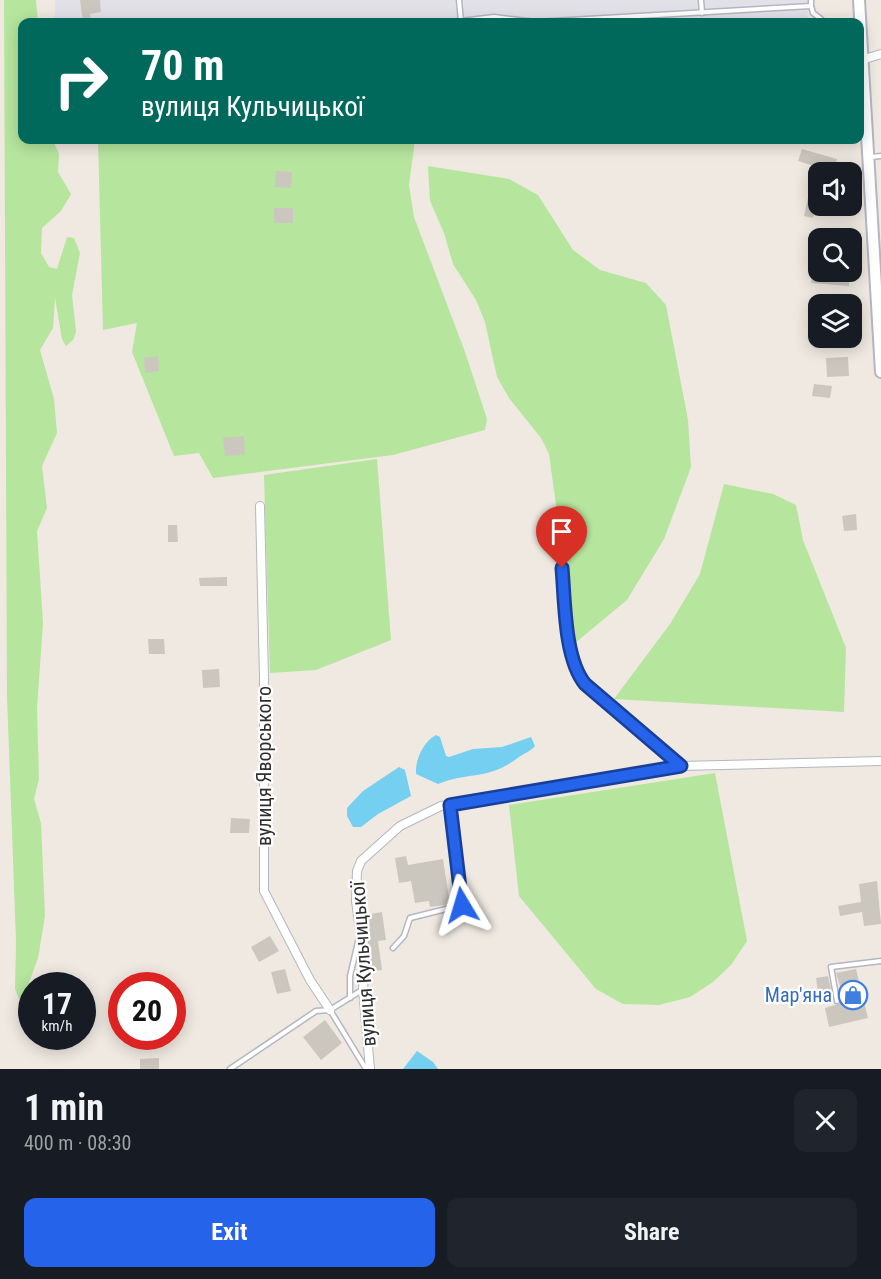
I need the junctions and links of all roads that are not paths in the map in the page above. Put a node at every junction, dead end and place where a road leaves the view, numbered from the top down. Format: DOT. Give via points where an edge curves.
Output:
graph roads {
  1 [pos="459,0"];
  2 [pos="701,0"];
  3 [pos="859,0"];
  4 [pos="811,3"];
  5 [pos="702,13"];
  6 [pos="460,18"];
  7 [pos="480,18"];
  8 [pos="508,18"];
  9 [pos="625,18"];
  10 [pos="820,18"];
  11 [pos="860,18"];
  12 [pos="881,54"];
  13 [pos="864,59"];
  14 [pos="864,109"];
  15 [pos="881,156"];
  16 [pos="867,158"];
  17 [pos="881,365"];
  18 [pos="881,372"];
  19 [pos="260,506"];
  20 [pos="562,568"];
  21 [pos="881,761"];
  22 [pos="681,766"];
  23 [pos="450,805"];
  24 [pos="360,931"];
  25 [pos="393,948"];
  26 [pos="881,961"];
  27 [pos="363,989"];
  28 [pos="350,998"];
  29 [pos="837,1001"];
  30 [pos="330,1010"];
  31 [pos="236,1067"];
  32 [pos="230,1069"];
  33 [pos="368,1069"];
  1 -- 6 [label="lane"];
  2 -- 5 [label="lane"];
  3 -- 11 [label="main road"];
  4 -- 5 [label="lane"];
  4 -- 10 [label="lane" via="813,13"];
  5 -- 9 [label="lane"];
  7 -- 8 [label="lane"];
  12 -- 13 [label="street"];
  14 -- 16 [label="main road"];
  15 -- 16 [label="lane"];
  16 -- 17 [label="main road"];
  17 -- 18 [label="main road"];
  19 -- 30 [label="street, вулиця Яворського" via="264,891 309,980"];
  20 -- 22 [label="lane" via="568,633 577,674"];
  21 -- 22 [label="street, вулиця Кульчицької"];
  22 -- 23 [label="street, вулиця Кульчицької"];
  23 -- 24 [label="street, вулиця Кульчицької" via="400,826 361,861 356,901"];
  23 -- 25 [label="lane" via="462,905 410,918 404,936"];
  24 -- 27 [label="street, вулиця Кульчицької" via="365,966"];
  24 -- 28 [label="lane" via="350,976"];
  26 -- 29 [label="lane" via="831,967"];
  27 -- 28 [label="lane"];
  27 -- 33 [label="street, вулиця Кульчицької"];
  28 -- 30 [label="lane"];
  30 -- 31 [label="lane" via="316,1011"];
  30 -- 33 [label="lane"];
  31 -- 32 [label="lane"];
}
